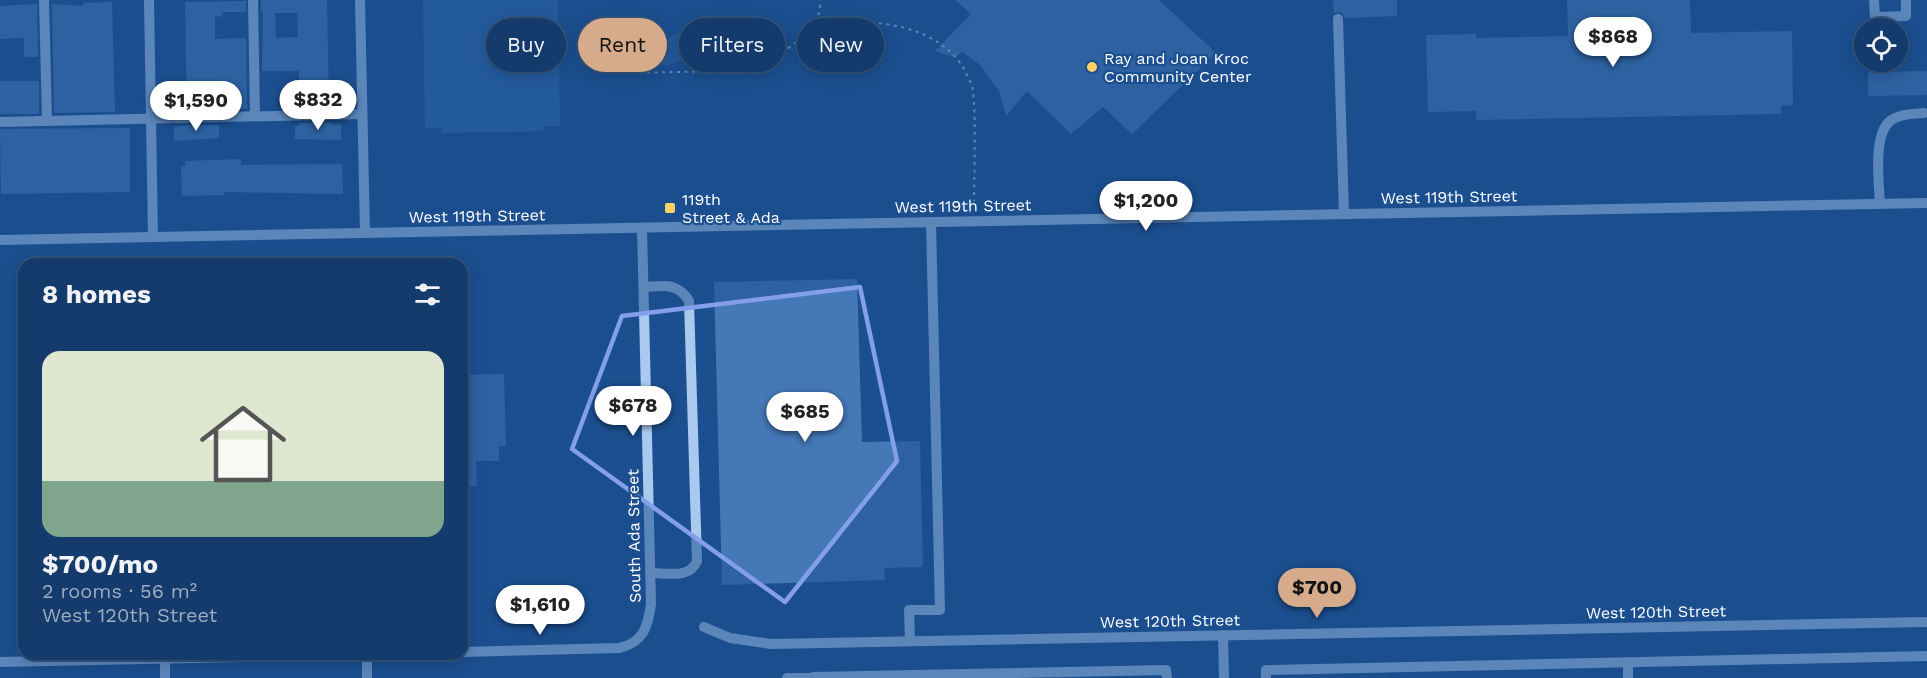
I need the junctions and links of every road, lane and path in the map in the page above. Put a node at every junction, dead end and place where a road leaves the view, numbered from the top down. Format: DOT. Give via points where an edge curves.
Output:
graph roads {
  1 [pos="44,0"];
  2 [pos="148,0"];
  3 [pos="253,0"];
  4 [pos="360,0"];
  5 [pos="820,0"];
  6 [pos="1874,0"];
  7 [pos="1906,0"];
  8 [pos="818,18"];
  9 [pos="1338,19"];
  10 [pos="884,23"];
  11 [pos="797,44"];
  12 [pos="667,71"];
  13 [pos="1924,112"];
  14 [pos="362,114"];
  15 [pos="255,116"];
  16 [pos="151,118"];
  17 [pos="47,120"];
  18 [pos="0,122"];
  19 [pos="974,202"];
  20 [pos="1927,203"];
  21 [pos="1880,204"];
  22 [pos="1344,214"];
  23 [pos="931,222"];
  24 [pos="642,228"];
  25 [pos="365,233"];
  26 [pos="153,237"];
  27 [pos="0,240"];
  28 [pos="644,287"];
  29 [pos="650,573"];
  30 [pos="1927,622"];
  31 [pos="704,627"];
  32 [pos="1223,635"];
  33 [pos="910,641"];
  34 [pos="468,652"];
  35 [pos="1927,656"];
  36 [pos="110,660"];
  37 [pos="165,660"];
  38 [pos="367,660"];
  39 [pos="0,662"];
  40 [pos="1628,662"];
  41 [pos="165,678"];
  42 [pos="367,678"];
  43 [pos="787,678"];
  44 [pos="813,678"];
  45 [pos="1167,678"];
  46 [pos="1224,678"];
  47 [pos="1266,678"];
  48 [pos="1628,678"];
  1 -- 17 [label="street"];
  2 -- 16 [label="street"];
  3 -- 15 [label="street"];
  4 -- 14 [label="street"];
  5 -- 8 [label="path"];
  6 -- 7 [label="street" via="1875,17 1906,16"];
  9 -- 22 [label="street"];
  10 -- 19 [label="path" via="928,38 957,58 972,86"];
  11 -- 12 [label="path" via="767,69"];
  13 -- 21 [label="street" via="1889,121 1880,135"];
  14 -- 15 [label="street"];
  14 -- 25 [label="street"];
  15 -- 16 [label="street"];
  16 -- 17 [label="street"];
  16 -- 26 [label="street"];
  17 -- 18 [label="street"];
  20 -- 21 [label="street, West 119th Street"];
  21 -- 22 [label="street, West 119th Street"];
  22 -- 23 [label="street, West 119th Street"];
  23 -- 24 [label="street, West 119th Street"];
  23 -- 33 [label="street" via="940,610 909,610"];
  24 -- 25 [label="street, West 119th Street"];
  24 -- 28 [label="street, South Ada Street"];
  25 -- 26 [label="street, West 119th Street"];
  26 -- 27 [label="street, West 119th Street"];
  28 -- 29 [label="street, South Ada Street"];
  28 -- 29 [label="street" via="673,286 689,301 697,561 687,573"];
  29 -- 34 [label="street, South Ada Street" via="651,604 645,630 632,645"];
  30 -- 32 [label="street, West 120th Street"];
  31 -- 33 [label="street, West 120th Street" via="730,638 771,644"];
  32 -- 33 [label="street, West 120th Street"];
  32 -- 46 [label="street"];
  35 -- 40 [label="street"];
  36 -- 39 [label="street"];
  37 -- 41 [label="street"];
  38 -- 42 [label="street"];
  40 -- 47 [label="street" via="1266,670"];
  40 -- 48 [label="street"];
  43 -- 44 [label="street"];
  44 -- 45 [label="street" via="1166,670"];
}
